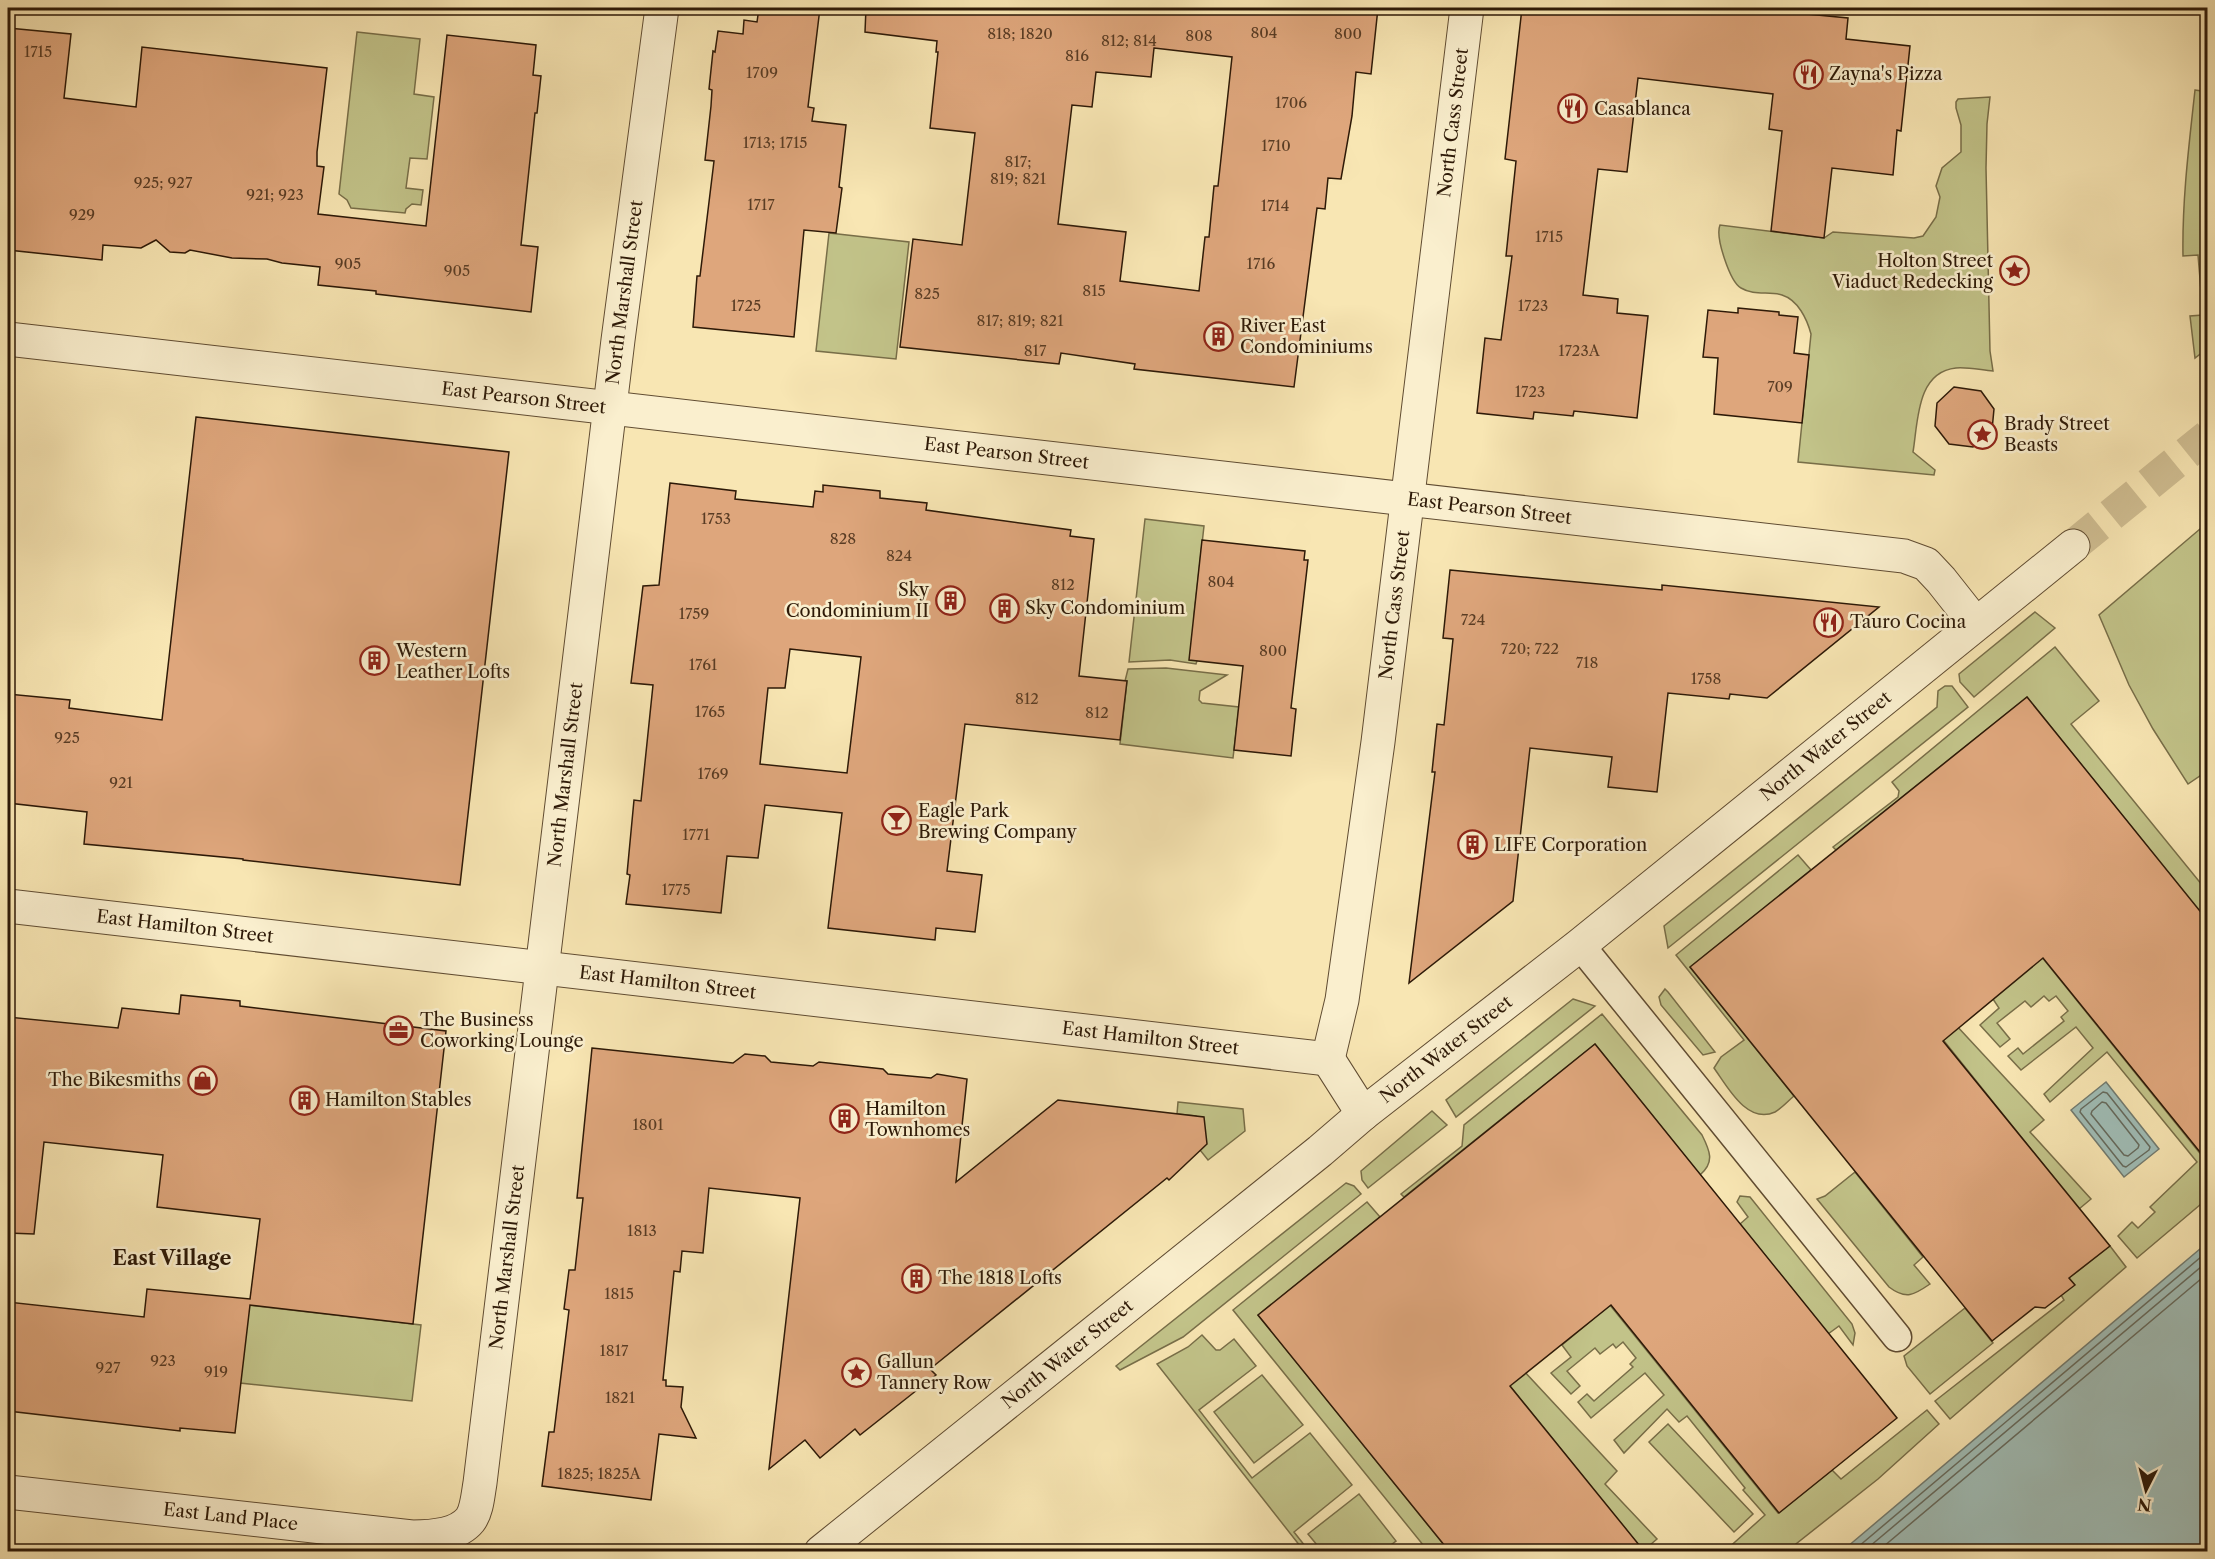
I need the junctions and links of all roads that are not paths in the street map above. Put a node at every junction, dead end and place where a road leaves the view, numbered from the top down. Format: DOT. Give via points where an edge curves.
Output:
graph roads {
  1 [pos="662,8"];
  2 [pos="1467,8"];
  3 [pos="8,339"];
  4 [pos="610,408"];
  5 [pos="1407,500"];
  6 [pos="2073,546"];
  7 [pos="1976,623"];
  8 [pos="8,906"];
  9 [pos="1580,945"];
  10 [pos="543,968"];
  11 [pos="1328,1059"];
  12 [pos="1363,1114"];
  13 [pos="1898,1337"];
  14 [pos="8,1492"];
  15 [pos="452,1532"];
  16 [pos="820,1551"];
  1 -- 4 [label="street, North Marshall Street"];
  2 -- 5 [label="street, North Cass Street"];
  3 -- 4 [label="street, East Pearson Street"];
  4 -- 5 [label="street, East Pearson Street"];
  4 -- 10 [label="street, North Marshall Street"];
  5 -- 7 [label="street, East Pearson Street" via="1904,556 1926,564"];
  5 -- 11 [label="street, North Cass Street" via="1342,1000"];
  6 -- 7 [label="street, North Water Street"];
  7 -- 9 [label="street, North Water Street"];
  8 -- 10 [label="street, East Hamilton Street"];
  9 -- 12 [label="street, North Water Street"];
  9 -- 13 [label="lane"];
  10 -- 11 [label="street, East Hamilton Street"];
  10 -- 15 [label="street, North Marshall Street" via="480,1483 470,1520"];
  11 -- 12 [label="street"];
  12 -- 16 [label="street, North Water Street"];
  14 -- 15 [label="street, East Land Place" via="412,1537"];
}
